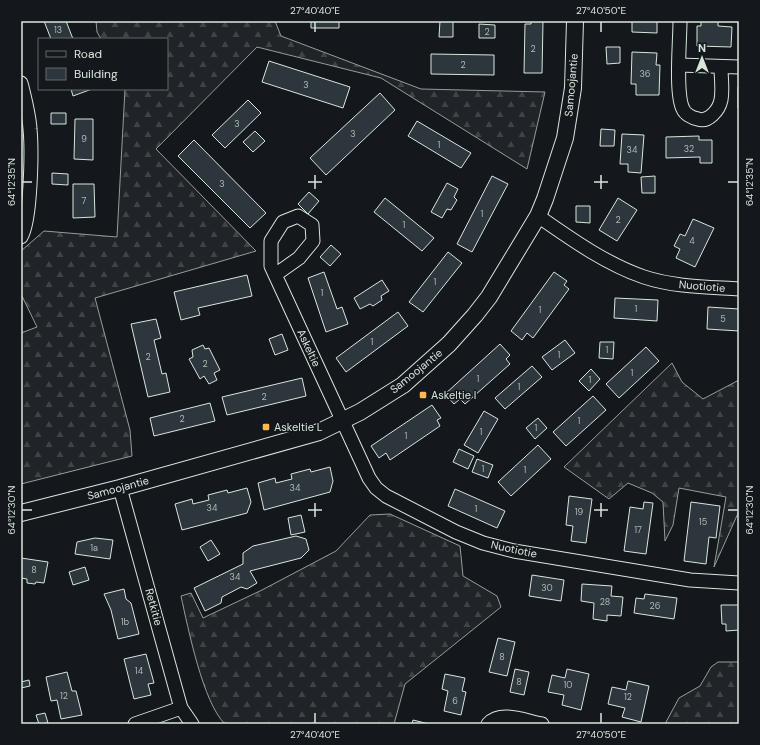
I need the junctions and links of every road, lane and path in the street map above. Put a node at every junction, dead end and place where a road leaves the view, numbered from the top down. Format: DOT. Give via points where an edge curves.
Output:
graph roads {
  1 [pos="575,21"];
  2 [pos="680,21"];
  3 [pos="680,65"];
  4 [pos="721,67"];
  5 [pos="739,67"];
  6 [pos="21,83"];
  7 [pos="538,216"];
  8 [pos="21,237"];
  9 [pos="275,275"];
  10 [pos="739,289"];
  11 [pos="342,421"];
  12 [pos="120,488"];
  13 [pos="21,513"];
  14 [pos="739,583"];
  15 [pos="181,708"];
  16 [pos="135,724"];
  17 [pos="192,724"];
  18 [pos="488,724"];
  19 [pos="542,724"];
  1 -- 7 [label="street, Samoojantie" via="573,88 565,138"];
  2 -- 3 [label="street"];
  3 -- 4 [label="street"];
  3 -- 4 [label="street" via="679,90 683,110 700,120 710,118 721,101"];
  4 -- 5 [label="street"];
  6 -- 8 [label="street" via="30,130 28,210 26,226"];
  7 -- 10 [label="street, Nuotiotie" via="574,241 645,277 667,283"];
  7 -- 11 [label="street, Samoojantie" via="488,297 449,344 403,385"];
  9 -- 11 [label="street, Askeltie"];
  11 -- 12 [label="street, Samoojantie" via="319,432"];
  11 -- 14 [label="street, Nuotiotie" via="376,488 386,496 456,532 483,543 514,550 690,580"];
  12 -- 13 [label="street, Samoojantie"];
  12 -- 15 [label="street, Retkitie"];
  15 -- 16 [label="street"];
  15 -- 17 [label="street, Retkitie"];
  18 -- 19 [label="street" via="502,716"];
}
